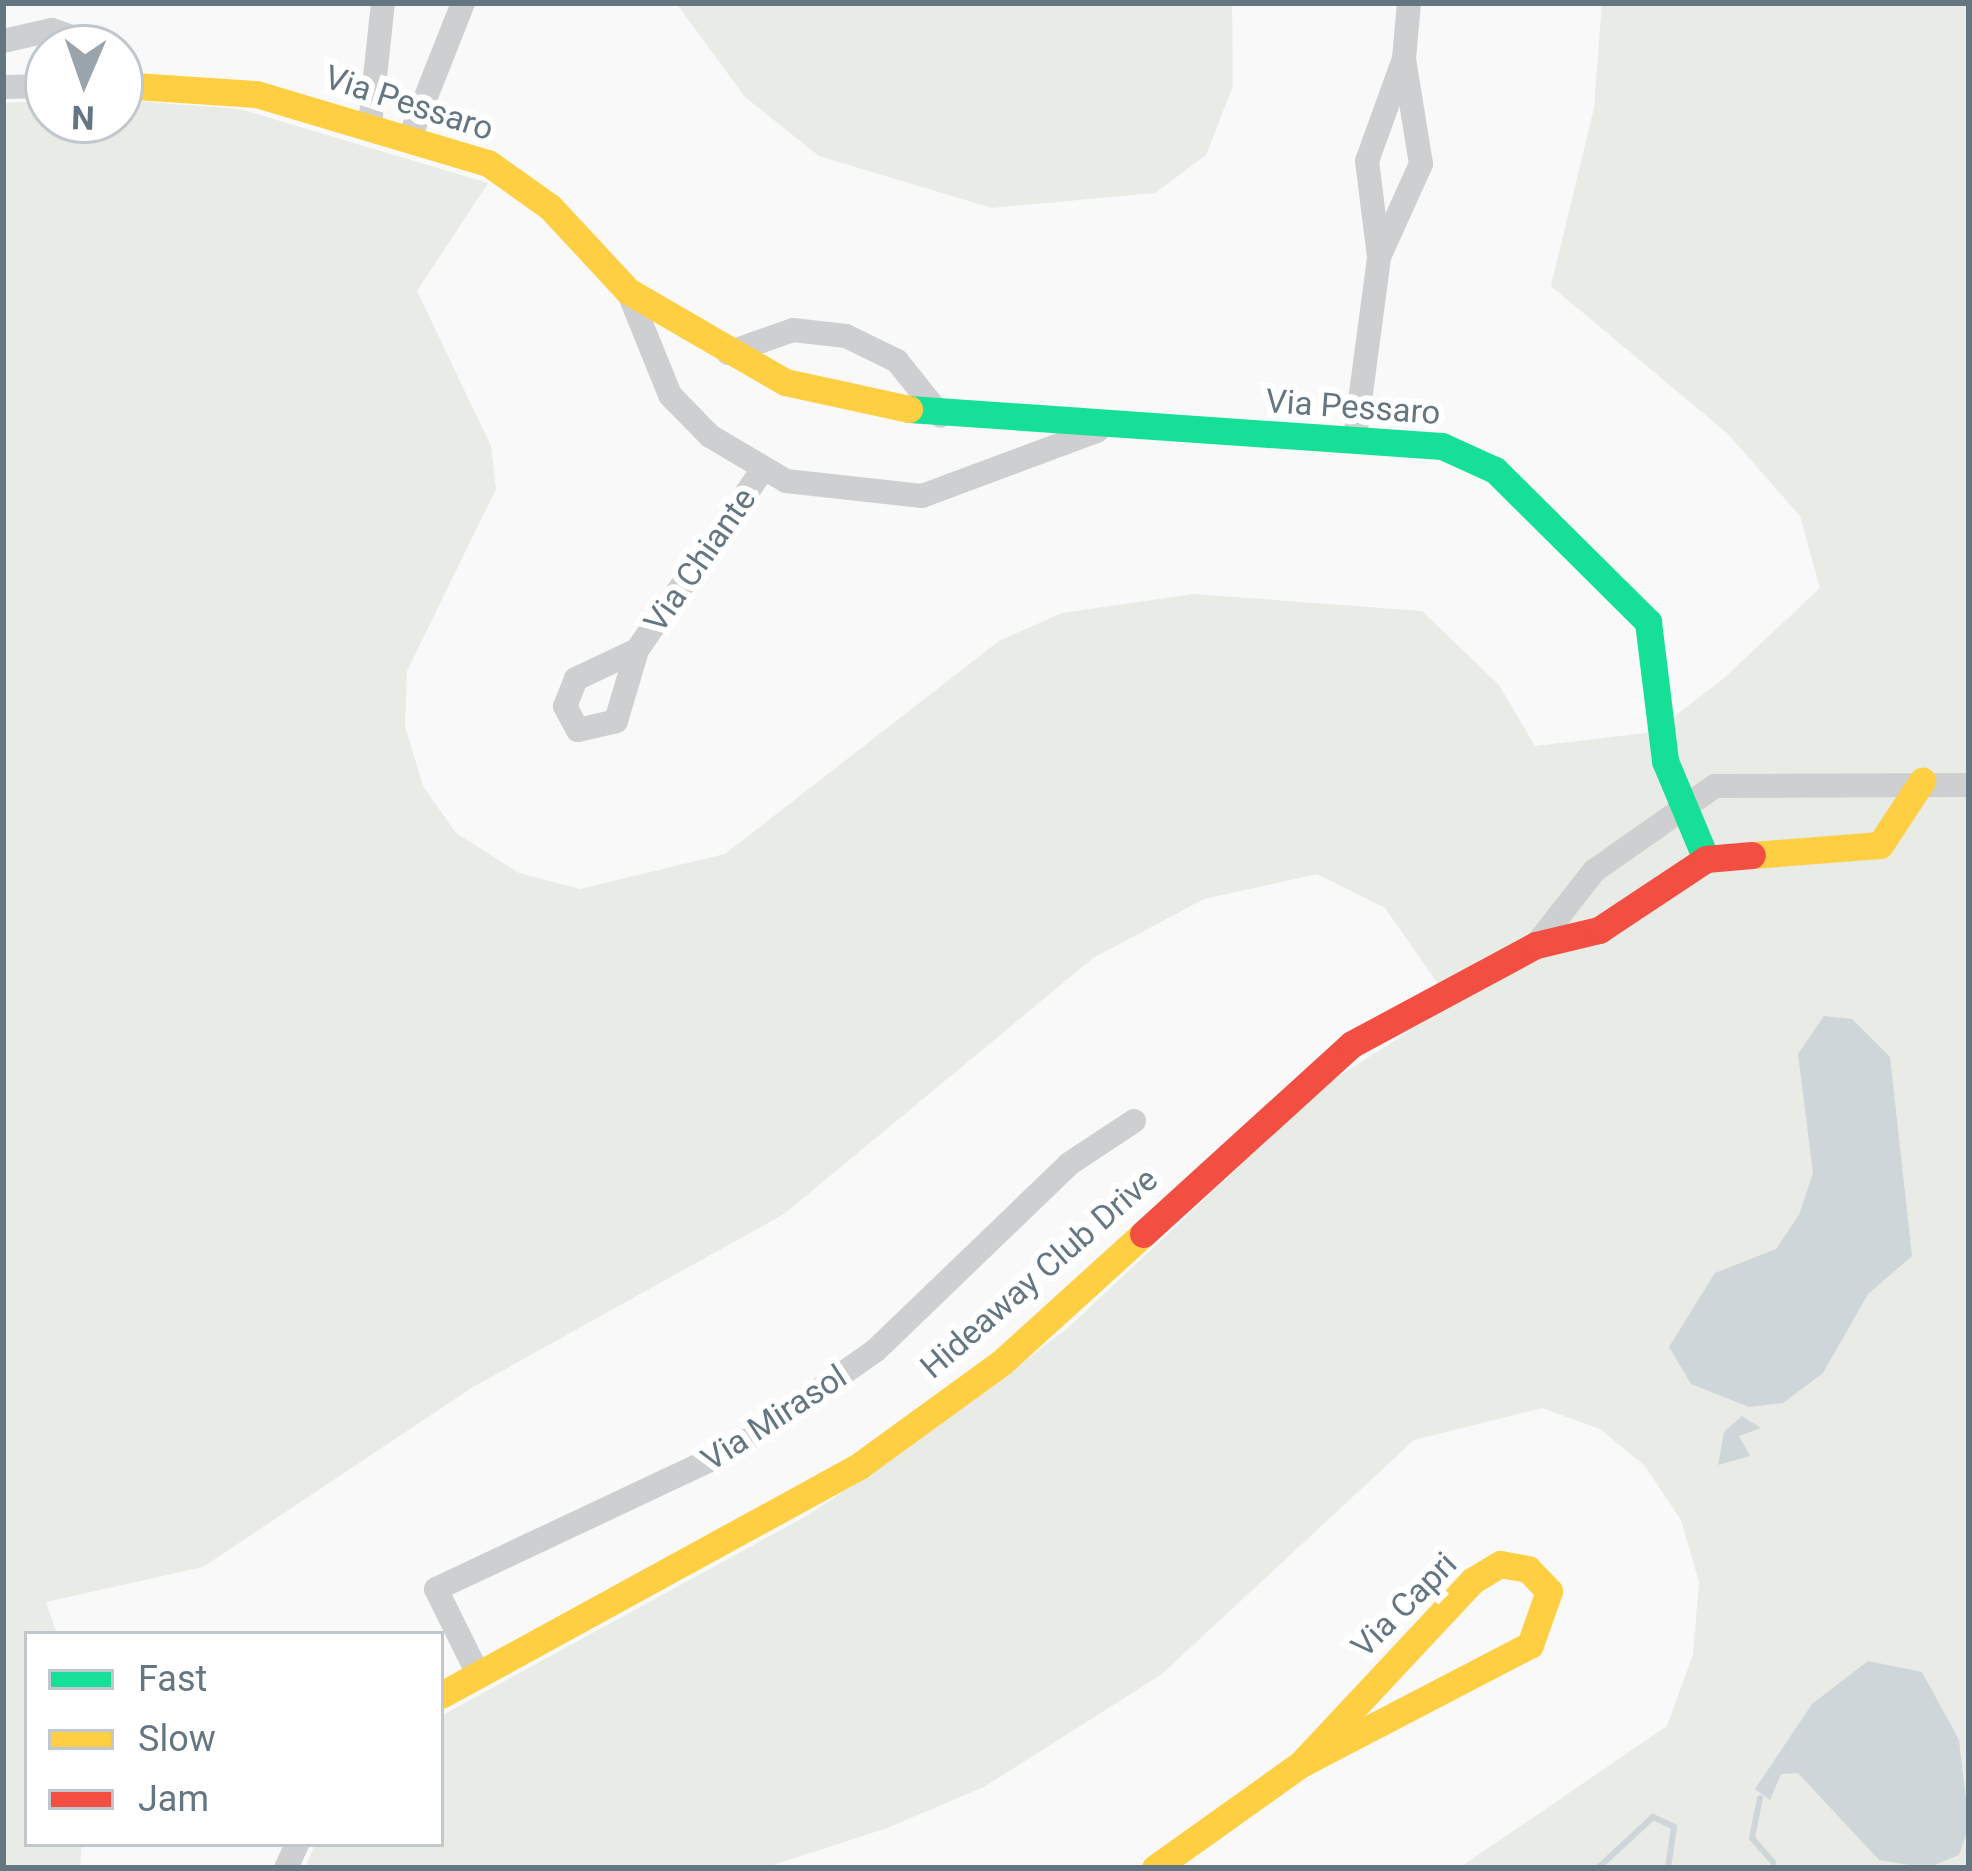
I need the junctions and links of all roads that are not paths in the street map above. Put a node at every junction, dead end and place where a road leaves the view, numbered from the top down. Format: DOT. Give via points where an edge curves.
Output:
graph roads {
  1 [pos="383,3"];
  2 [pos="463,3"];
  3 [pos="1409,3"];
  4 [pos="1404,59"];
  5 [pos="144,81"];
  6 [pos="370,124"];
  7 [pos="410,137"];
  8 [pos="1379,257"];
  9 [pos="628,291"];
  10 [pos="728,353"];
  11 [pos="941,416"];
  12 [pos="1097,431"];
  13 [pos="1355,438"];
  14 [pos="762,470"];
  15 [pos="637,650"];
  16 [pos="1922,781"];
  17 [pos="1967,783"];
  18 [pos="1679,807"];
  19 [pos="1706,860"];
  20 [pos="1536,945"];
  21 [pos="1134,1121"];
  22 [pos="476,1670"];
  23 [pos="444,1693"];
  24 [pos="1301,1764"];
  25 [pos="1155,1868"];
  1 -- 6 [label="street"];
  2 -- 7 [label="street"];
  3 -- 4 [label="street"];
  4 -- 8 [label="street" via="1366,161"];
  4 -- 8 [label="street" via="1421,164"];
  5 -- 6 [label="street, Via Pessaro" via="256,94"];
  6 -- 7 [label="street, Via Pessaro"];
  7 -- 9 [label="street, Via Pessaro" via="519,185"];
  8 -- 13 [label="street"];
  9 -- 10 [label="street, Via Pessaro"];
  9 -- 14 [label="street, Via Pessaro" via="670,395"];
  10 -- 11 [label="street, Via Pessaro" via="785,382"];
  10 -- 11 [label="street" via="794,330 846,336 897,361"];
  11 -- 12 [label="street, Via Pessaro"];
  12 -- 13 [label="street, Via Pessaro"];
  12 -- 14 [label="street, Via Pessaro" via="922,496"];
  13 -- 18 [label="street, Via Pessaro" via="1442,446 1495,470 1610,572 1648,622"];
  14 -- 15 [label="street, Via Chiante"];
  16 -- 17 [label="street, Hideaway Club Drive"];
  16 -- 18 [label="street, Hideaway Club Drive" via="1748,782"];
  16 -- 19 [label="street, Hideaway Club Drive" via="1880,845"];
  18 -- 19 [label="street, Via Pessaro"];
  18 -- 20 [label="street, Hideaway Club Drive" via="1594,871"];
  19 -- 20 [label="street, Hideaway Club Drive" via="1599,931"];
  20 -- 22 [label="street, Hideaway Club Drive" via="1352,1044 1002,1362 859,1466 719,1551"];
  21 -- 22 [label="street, Via Mirasol" via="1069,1164 876,1350 740,1446 436,1589"];
  22 -- 23 [label="street, Hideaway Club Drive"];
  24 -- 24 [label="street, Via Capri" via="1530,1645 1549,1591 1528,1569 1500,1564 1473,1580"];
  24 -- 25 [label="street, Via Capri"];
}
